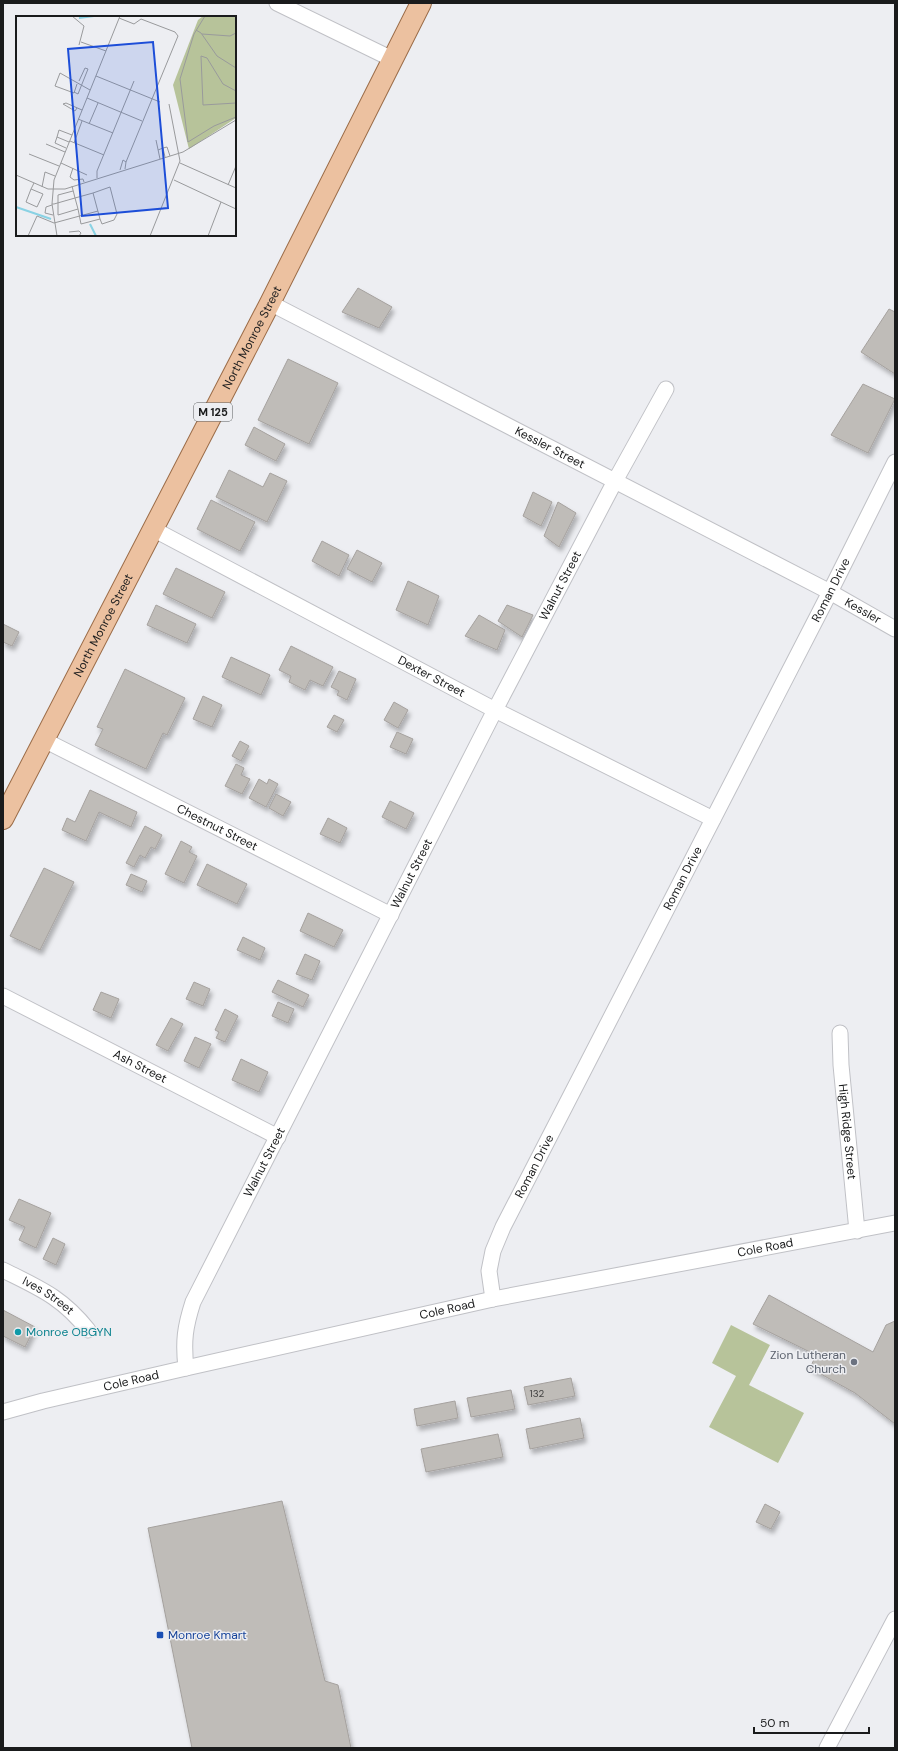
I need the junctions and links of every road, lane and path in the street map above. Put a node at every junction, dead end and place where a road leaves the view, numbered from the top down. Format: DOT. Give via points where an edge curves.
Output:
graph roads {
  1 [pos="277,3"];
  2 [pos="421,3"];
  3 [pos="392,59"];
  4 [pos="270,303"];
  5 [pos="666,389"];
  6 [pos="895,462"];
  7 [pos="615,481"];
  8 [pos="153,529"];
  9 [pos="830,592"];
  10 [pos="895,629"];
  11 [pos="495,710"];
  12 [pos="44,740"];
  13 [pos="3,819"];
  14 [pos="713,819"];
  15 [pos="391,915"];
  16 [pos="3,996"];
  17 [pos="840,1033"];
  18 [pos="278,1137"];
  19 [pos="895,1223"];
  20 [pos="857,1231"];
  21 [pos="3,1270"];
  22 [pos="493,1299"];
  23 [pos="88,1330"];
  24 [pos="186,1368"];
  25 [pos="3,1412"];
  26 [pos="895,1618"];
  27 [pos="827,1748"];
  1 -- 3 [label="street"];
  2 -- 3 [label="main road, North Monroe Street / M 125"];
  3 -- 4 [label="main road, North Monroe Street / M 125"];
  4 -- 7 [label="street, Kessler Street"];
  4 -- 8 [label="main road, North Monroe Street / M 125"];
  5 -- 7 [label="street, Walnut Street"];
  6 -- 9 [label="street, Roman Drive"];
  7 -- 9 [label="street, Kessler Street"];
  7 -- 11 [label="street, Walnut Street"];
  8 -- 11 [label="street, Dexter Street"];
  8 -- 12 [label="main road, North Monroe Street / M 125"];
  9 -- 10 [label="street, Kessler"];
  9 -- 14 [label="street, Roman Drive"];
  11 -- 14 [label="street, Dexter Street"];
  11 -- 15 [label="street, Walnut Street"];
  12 -- 13 [label="main road, North Monroe Street / M 125"];
  12 -- 15 [label="street, Chestnut Street"];
  14 -- 22 [label="street, Roman Drive" via="503,1227 493,1251 489,1271"];
  15 -- 18 [label="street, Walnut Street"];
  16 -- 18 [label="street, Ash Street"];
  17 -- 20 [label="street, High Ridge Street"];
  18 -- 24 [label="street, Walnut Street" via="193,1302 185,1330"];
  19 -- 20 [label="street, Cole Road"];
  20 -- 22 [label="street, Cole Road"];
  21 -- 23 [label="street, Ives Street" via="62,1302"];
  22 -- 24 [label="street, Cole Road"];
  24 -- 25 [label="street, Cole Road"];
  26 -- 27 [label="street"];
}
